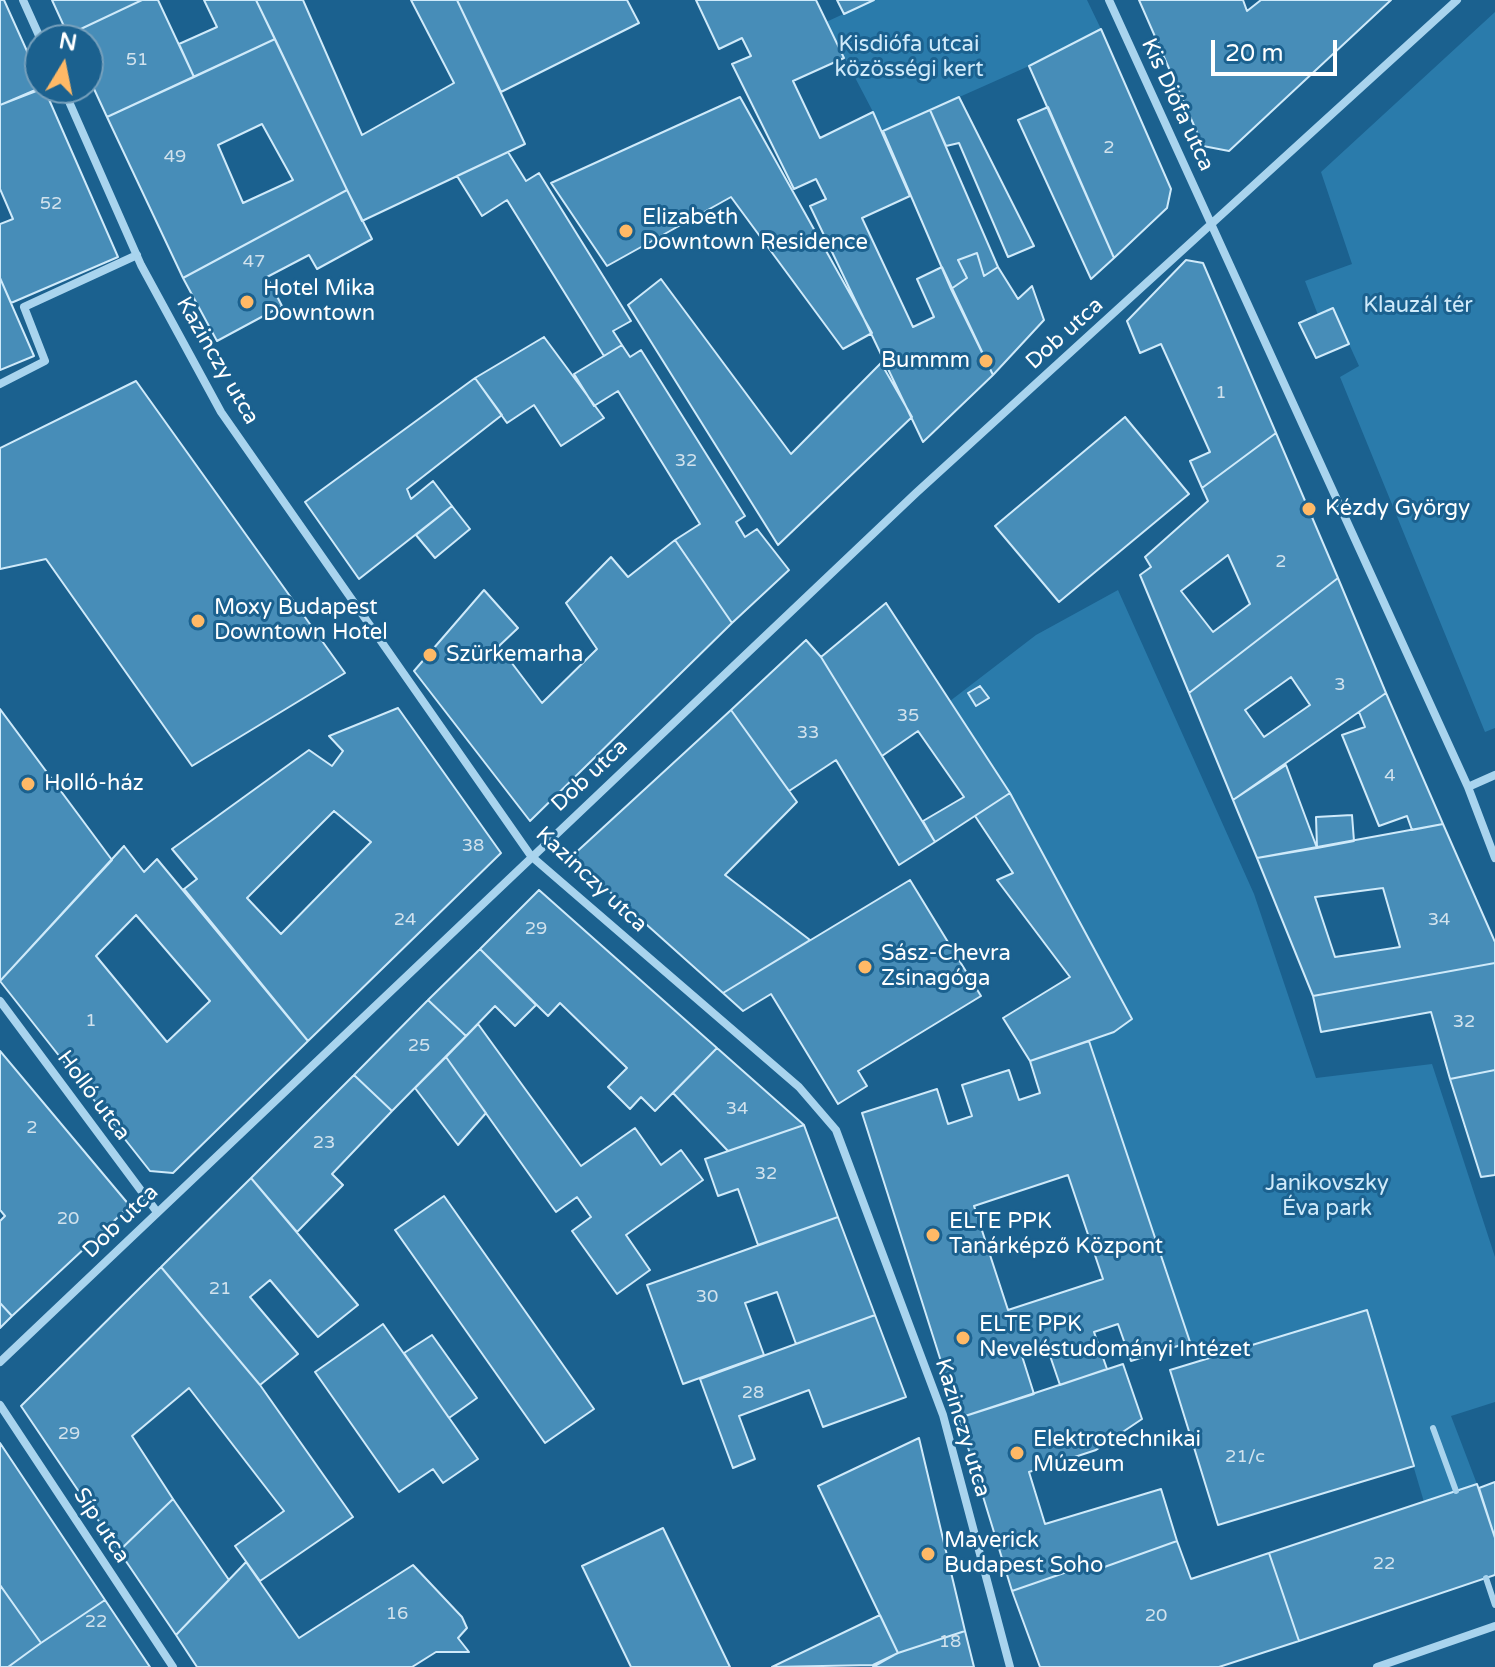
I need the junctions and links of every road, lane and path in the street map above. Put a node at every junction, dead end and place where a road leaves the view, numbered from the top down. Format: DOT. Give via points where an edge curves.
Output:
graph roads {
  1 [pos="23,0"];
  2 [pos="1109,0"];
  3 [pos="1457,0"];
  4 [pos="34,24"];
  5 [pos="70,104"];
  6 [pos="1213,224"];
  7 [pos="137,255"];
  8 [pos="0,384"];
  9 [pos="1495,775"];
  10 [pos="1468,787"];
  11 [pos="531,856"];
  12 [pos="1495,858"];
  13 [pos="0,1001"];
  14 [pos="157,1212"];
  15 [pos="0,1362"];
  16 [pos="0,1405"];
  17 [pos="1433,1428"];
  18 [pos="1456,1491"];
  19 [pos="1486,1578"];
  20 [pos="1495,1605"];
  21 [pos="1495,1626"];
  22 [pos="173,1667"];
  23 [pos="1010,1667"];
  24 [pos="1377,1667"];
  1 -- 4 [label="street"];
  2 -- 6 [label="street, Kis Diófa utca"];
  3 -- 6 [label="street"];
  5 -- 7 [label="street, Kazinczy utca"];
  6 -- 10 [label="street"];
  6 -- 11 [label="street, Dob utca" via="916,493"];
  7 -- 8 [label="street" via="24,307 45,361"];
  7 -- 11 [label="street, Kazinczy utca" via="221,412"];
  9 -- 10 [label="street"];
  10 -- 12 [label="street"];
  11 -- 14 [label="street, Dob utca"];
  11 -- 23 [label="street, Kazinczy utca" via="799,1087 836,1130 943,1415"];
  13 -- 14 [label="street, Holló utca"];
  14 -- 15 [label="street, Dob utca"];
  16 -- 22 [label="street, Síp utca"];
  17 -- 18 [label="lane"];
  19 -- 20 [label="lane"];
  21 -- 24 [label="street"];
}
